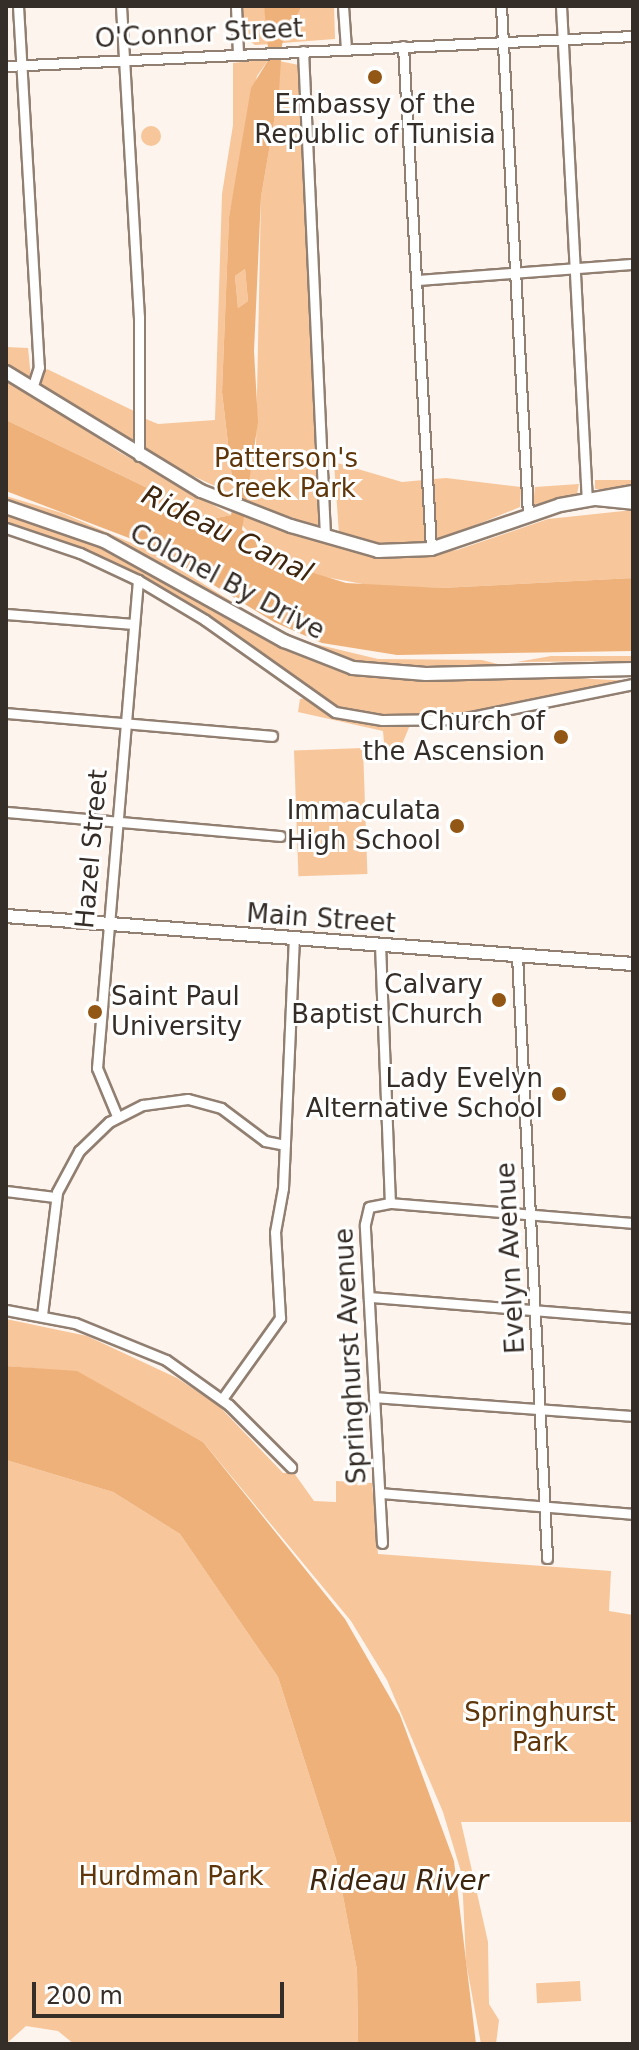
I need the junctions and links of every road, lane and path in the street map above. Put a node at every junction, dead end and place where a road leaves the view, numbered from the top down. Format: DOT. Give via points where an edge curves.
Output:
graph roads {
  1 [pos="18,6"];
  2 [pos="121,6"];
  3 [pos="236,6"];
  4 [pos="343,6"];
  5 [pos="501,6"];
  6 [pos="561,6"];
  7 [pos="633,36"];
  8 [pos="562,38"];
  9 [pos="504,42"];
  10 [pos="403,46"];
  11 [pos="346,49"];
  12 [pos="303,51"];
  13 [pos="238,53"];
  14 [pos="124,59"];
  15 [pos="22,65"];
  16 [pos="6,66"];
  17 [pos="633,264"];
  18 [pos="575,269"];
  19 [pos="516,274"];
  20 [pos="419,280"];
  21 [pos="6,372"];
  22 [pos="32,388"];
  23 [pos="139,456"];
  24 [pos="633,492"];
  25 [pos="592,499"];
  26 [pos="633,503"];
  27 [pos="6,507"];
  28 [pos="528,515"];
  29 [pos="6,528"];
  30 [pos="325,535"];
  31 [pos="431,549"];
  32 [pos="138,580"];
  33 [pos="6,614"];
  34 [pos="134,624"];
  35 [pos="633,672"];
  36 [pos="633,684"];
  37 [pos="6,713"];
  38 [pos="125,722"];
  39 [pos="272,736"];
  40 [pos="6,812"];
  41 [pos="116,821"];
  42 [pos="280,836"];
  43 [pos="6,916"];
  44 [pos="106,927"];
  45 [pos="294,938"];
  46 [pos="380,944"];
  47 [pos="517,955"];
  48 [pos="633,964"];
  49 [pos="117,1116"];
  50 [pos="285,1145"];
  51 [pos="6,1191"];
  52 [pos="55,1197"];
  53 [pos="390,1203"];
  54 [pos="530,1215"];
  55 [pos="633,1223"];
  56 [pos="370,1297"];
  57 [pos="6,1310"];
  58 [pos="536,1312"];
  59 [pos="42,1315"];
  60 [pos="633,1318"];
  61 [pos="374,1397"];
  62 [pos="222,1399"];
  63 [pos="541,1408"];
  64 [pos="633,1416"];
  65 [pos="291,1467"];
  66 [pos="380,1493"];
  67 [pos="546,1506"];
  68 [pos="633,1514"];
  69 [pos="382,1543"];
  70 [pos="547,1558"];
  1 -- 15 [label="street"];
  2 -- 14 [label="street"];
  3 -- 13 [label="street"];
  4 -- 11 [label="street"];
  5 -- 9 [label="street"];
  6 -- 8 [label="street"];
  7 -- 8 [label="street, O'Connor Street"];
  8 -- 9 [label="street, O'Connor Street"];
  8 -- 18 [label="street"];
  9 -- 10 [label="street, O'Connor Street"];
  9 -- 19 [label="street"];
  10 -- 11 [label="street, O'Connor Street"];
  10 -- 20 [label="street"];
  11 -- 12 [label="street, O'Connor Street"];
  12 -- 13 [label="street, O'Connor Street"];
  12 -- 30 [label="street"];
  13 -- 14 [label="street, O'Connor Street"];
  14 -- 15 [label="street, O'Connor Street"];
  14 -- 23 [label="street"];
  15 -- 16 [label="street, O'Connor Street"];
  15 -- 22 [label="street" via="39,367"];
  17 -- 18 [label="street"];
  18 -- 19 [label="street"];
  18 -- 25 [label="street" via="585,468"];
  19 -- 20 [label="street"];
  19 -- 28 [label="street"];
  20 -- 31 [label="street"];
  21 -- 22 [label="main road"];
  22 -- 23 [label="main road"];
  23 -- 30 [label="main road" via="229,503"];
  24 -- 25 [label="main road"];
  25 -- 26 [label="main road"];
  25 -- 28 [label="main road"];
  27 -- 35 [label="main road, Colonel By Drive" via="94,536 284,641 353,668 426,674"];
  28 -- 31 [label="main road"];
  29 -- 32 [label="street" via="51,541"];
  30 -- 31 [label="main road" via="378,551"];
  32 -- 34 [label="street, Hazel Street"];
  32 -- 36 [label="street" via="205,620 315,703 335,712 382,720 461,719"];
  33 -- 34 [label="street"];
  34 -- 38 [label="street, Hazel Street"];
  37 -- 38 [label="street"];
  38 -- 39 [label="street"];
  38 -- 41 [label="street, Hazel Street"];
  40 -- 41 [label="street"];
  41 -- 42 [label="street"];
  41 -- 44 [label="street, Hazel Street"];
  43 -- 44 [label="main road, Main Street"];
  44 -- 45 [label="main road, Main Street"];
  44 -- 49 [label="street, Hazel Street" via="97,1068"];
  45 -- 46 [label="main road, Main Street"];
  45 -- 50 [label="street"];
  46 -- 47 [label="main road, Main Street"];
  46 -- 53 [label="street, Springhurst Avenue"];
  47 -- 48 [label="main road, Main Street"];
  47 -- 54 [label="street, Evelyn Avenue"];
  49 -- 50 [label="street" via="165,1100 200,1101 228,1111 265,1141"];
  49 -- 52 [label="street" via="79,1151"];
  50 -- 62 [label="street" via="275,1232 280,1318"];
  51 -- 52 [label="street"];
  52 -- 59 [label="street"];
  53 -- 54 [label="street"];
  53 -- 56 [label="street, Springhurst Avenue" via="376,1203 365,1216"];
  54 -- 55 [label="street"];
  54 -- 58 [label="street, Evelyn Avenue"];
  56 -- 58 [label="street"];
  56 -- 61 [label="street, Springhurst Avenue"];
  57 -- 59 [label="street"];
  58 -- 60 [label="street"];
  58 -- 63 [label="street, Evelyn Avenue"];
  59 -- 62 [label="street" via="139,1346"];
  61 -- 63 [label="street"];
  61 -- 66 [label="street, Springhurst Avenue"];
  62 -- 65 [label="street"];
  63 -- 64 [label="street"];
  63 -- 67 [label="street, Evelyn Avenue"];
  66 -- 67 [label="street"];
  66 -- 69 [label="street, Springhurst Avenue"];
  67 -- 68 [label="street"];
  67 -- 70 [label="street, Evelyn Avenue"];
}
